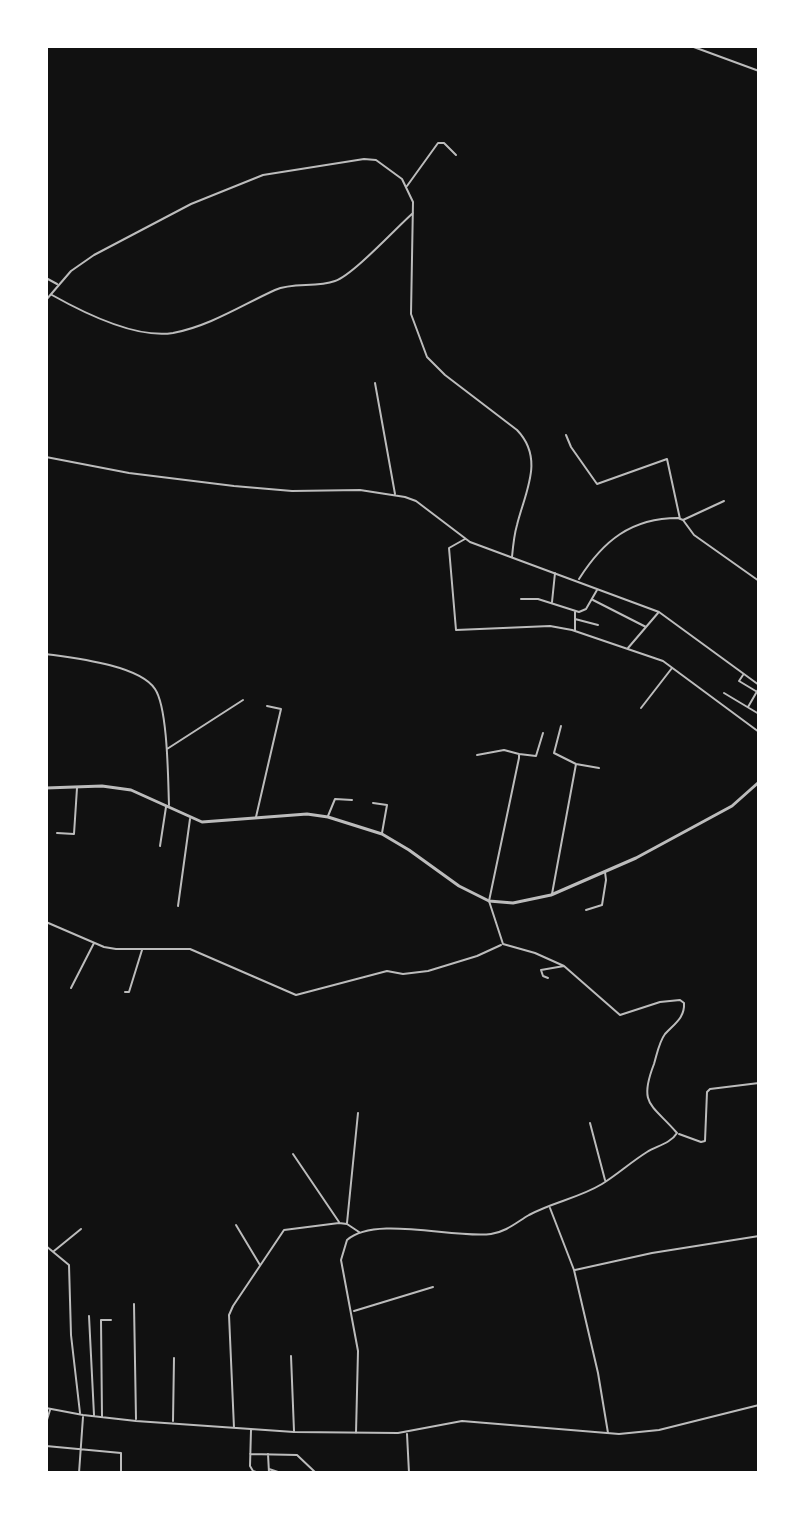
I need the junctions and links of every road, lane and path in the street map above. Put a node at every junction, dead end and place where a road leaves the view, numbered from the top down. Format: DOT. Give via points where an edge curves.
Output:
graph roads {
  1 [pos="691,46"];
  2 [pos="759,71"];
  3 [pos="456,155"];
  4 [pos="406,187"];
  5 [pos="414,212"];
  6 [pos="46,278"];
  7 [pos="58,285"];
  8 [pos="49,294"];
  9 [pos="46,300"];
  10 [pos="375,383"];
  11 [pos="566,435"];
  12 [pos="46,457"];
  13 [pos="395,495"];
  14 [pos="724,501"];
  15 [pos="681,520"];
  16 [pos="465,539"];
  17 [pos="512,557"];
  18 [pos="555,572"];
  19 [pos="578,580"];
  20 [pos="759,581"];
  21 [pos="598,589"];
  22 [pos="521,599"];
  23 [pos="592,600"];
  24 [pos="552,604"];
  25 [pos="575,611"];
  26 [pos="659,612"];
  27 [pos="575,619"];
  28 [pos="598,625"];
  29 [pos="646,627"];
  30 [pos="575,631"];
  31 [pos="627,649"];
  32 [pos="46,654"];
  33 [pos="673,667"];
  34 [pos="743,675"];
  35 [pos="758,690"];
  36 [pos="724,693"];
  37 [pos="243,700"];
  38 [pos="267,706"];
  39 [pos="748,707"];
  40 [pos="641,708"];
  41 [pos="759,714"];
  42 [pos="561,726"];
  43 [pos="759,732"];
  44 [pos="543,733"];
  45 [pos="166,749"];
  46 [pos="519,754"];
  47 [pos="477,755"];
  48 [pos="576,764"];
  49 [pos="599,768"];
  50 [pos="759,782"];
  51 [pos="77,786"];
  52 [pos="46,788"];
  53 [pos="352,800"];
  54 [pos="373,803"];
  55 [pos="168,806"];
  56 [pos="328,817"];
  57 [pos="190,818"];
  58 [pos="255,818"];
  59 [pos="57,833"];
  60 [pos="382,834"];
  61 [pos="160,846"];
  62 [pos="604,871"];
  63 [pos="551,895"];
  64 [pos="489,901"];
  65 [pos="178,906"];
  66 [pos="586,910"];
  67 [pos="46,922"];
  68 [pos="94,943"];
  69 [pos="503,944"];
  70 [pos="142,949"];
  71 [pos="564,966"];
  72 [pos="548,978"];
  73 [pos="71,988"];
  74 [pos="125,992"];
  75 [pos="759,1083"];
  76 [pos="358,1113"];
  77 [pos="590,1123"];
  78 [pos="677,1133"];
  79 [pos="293,1154"];
  80 [pos="605,1182"];
  81 [pos="549,1207"];
  82 [pos="339,1223"];
  83 [pos="347,1224"];
  84 [pos="236,1225"];
  85 [pos="81,1229"];
  86 [pos="360,1232"];
  87 [pos="759,1236"];
  88 [pos="46,1246"];
  89 [pos="54,1251"];
  90 [pos="261,1266"];
  91 [pos="574,1270"];
  92 [pos="433,1287"];
  93 [pos="134,1304"];
  94 [pos="352,1312"];
  95 [pos="89,1316"];
  96 [pos="111,1320"];
  97 [pos="291,1356"];
  98 [pos="174,1358"];
  99 [pos="759,1405"];
  100 [pos="46,1408"];
  101 [pos="51,1409"];
  102 [pos="81,1415"];
  103 [pos="94,1416"];
  104 [pos="102,1417"];
  105 [pos="136,1421"];
  106 [pos="46,1423"];
  107 [pos="173,1423"];
  108 [pos="234,1428"];
  109 [pos="251,1429"];
  110 [pos="294,1432"];
  111 [pos="407,1432"];
  112 [pos="356,1433"];
  113 [pos="608,1434"];
  114 [pos="46,1446"];
  115 [pos="80,1451"];
  116 [pos="250,1454"];
  117 [pos="268,1454"];
  118 [pos="306,1466"];
  119 [pos="268,1471"];
  120 [pos="79,1473"];
  121 [pos="121,1473"];
  122 [pos="259,1473"];
  123 [pos="281,1473"];
  124 [pos="303,1473"];
  125 [pos="316,1473"];
  126 [pos="409,1473"];
  1 -- 2 [label="street"];
  3 -- 4 [label="street" via="438,143"];
  4 -- 5 [label="street"];
  4 -- 7 [label="street" via="383,163 364,159 263,175 114,243"];
  5 -- 8 [label="street" via="338,280 278,289 179,331 159,334 113,325"];
  5 -- 17 [label="street" via="411,314 427,357 517,430 531,452"];
  6 -- 7 [label="street"];
  7 -- 8 [label="street"];
  8 -- 9 [label="street"];
  10 -- 13 [label="street"];
  11 -- 15 [label="street" via="597,484 667,459"];
  12 -- 13 [label="street" via="250,488"];
  13 -- 16 [label="street" via="416,501"];
  14 -- 15 [label="street"];
  15 -- 19 [label="street" via="644,521 630,528 595,553"];
  15 -- 20 [label="street"];
  16 -- 17 [label="street"];
  16 -- 30 [label="street" via="449,548 456,630 550,626"];
  17 -- 18 [label="street"];
  18 -- 19 [label="street"];
  18 -- 24 [label="street"];
  19 -- 21 [label="street"];
  21 -- 23 [label="street"];
  21 -- 26 [label="street"];
  22 -- 24 [label="street"];
  23 -- 25 [label="street" via="586,609"];
  23 -- 29 [label="street"];
  24 -- 25 [label="street"];
  25 -- 27 [label="street"];
  26 -- 29 [label="street"];
  26 -- 34 [label="street"];
  27 -- 28 [label="street"];
  27 -- 30 [label="street"];
  29 -- 31 [label="street"];
  30 -- 31 [label="street"];
  31 -- 33 [label="street"];
  32 -- 45 [label="street" via="133,673 154,687"];
  33 -- 40 [label="street"];
  33 -- 43 [label="street"];
  34 -- 35 [label="street"];
  34 -- 35 [label="street" via="739,681"];
  35 -- 39 [label="street"];
  36 -- 39 [label="street"];
  37 -- 45 [label="street"];
  38 -- 58 [label="street" via="281,709"];
  39 -- 41 [label="street"];
  42 -- 48 [label="street" via="554,753"];
  44 -- 46 [label="street" via="536,756"];
  45 -- 55 [label="street"];
  46 -- 47 [label="street" via="504,750"];
  46 -- 64 [label="street"];
  48 -- 49 [label="street"];
  48 -- 63 [label="street"];
  50 -- 62 [label="street" via="708,819"];
  51 -- 52 [label="street"];
  51 -- 55 [label="street" via="131,790"];
  51 -- 59 [label="street" via="74,834"];
  53 -- 56 [label="street" via="335,799"];
  54 -- 60 [label="street" via="387,805"];
  55 -- 57 [label="street"];
  55 -- 61 [label="street"];
  56 -- 58 [label="street"];
  56 -- 60 [label="street"];
  57 -- 58 [label="street" via="214,823"];
  57 -- 65 [label="street"];
  60 -- 64 [label="street"];
  62 -- 63 [label="street"];
  62 -- 66 [label="street" via="602,905"];
  63 -- 64 [label="street" via="526,902"];
  64 -- 69 [label="street"];
  67 -- 68 [label="street"];
  68 -- 70 [label="street"];
  68 -- 73 [label="street"];
  69 -- 70 [label="street" via="428,971 387,971 296,995 190,949"];
  69 -- 71 [label="street"];
  70 -- 74 [label="street"];
  71 -- 72 [label="street" via="541,970"];
  71 -- 78 [label="street" via="620,1015 660,1002 684,1003 683,1014 662,1039 646,1087 652,1107"];
  75 -- 78 [label="street" via="707,1092 705,1141"];
  76 -- 83 [label="street"];
  77 -- 80 [label="street"];
  78 -- 80 [label="street"];
  79 -- 82 [label="street"];
  80 -- 81 [label="street"];
  81 -- 86 [label="street" via="494,1234 385,1228"];
  81 -- 91 [label="street"];
  82 -- 83 [label="street"];
  82 -- 90 [label="street" via="284,1230"];
  83 -- 86 [label="street"];
  84 -- 90 [label="street"];
  85 -- 89 [label="street"];
  86 -- 94 [label="street" via="347,1240 341,1253"];
  87 -- 91 [label="street"];
  88 -- 89 [label="street"];
  89 -- 102 [label="street" via="69,1265"];
  90 -- 108 [label="street" via="229,1313"];
  91 -- 113 [label="street"];
  92 -- 94 [label="street"];
  93 -- 105 [label="street"];
  94 -- 112 [label="street" via="358,1351"];
  95 -- 103 [label="street"];
  96 -- 104 [label="street" via="101,1320"];
  97 -- 110 [label="street"];
  98 -- 107 [label="street"];
  99 -- 113 [label="street" via="659,1430"];
  100 -- 101 [label="street"];
  101 -- 102 [label="street"];
  101 -- 106 [label="street"];
  102 -- 103 [label="street"];
  102 -- 115 [label="street"];
  103 -- 104 [label="street"];
  104 -- 105 [label="street"];
  105 -- 107 [label="street"];
  107 -- 108 [label="street"];
  108 -- 109 [label="street"];
  109 -- 110 [label="street"];
  109 -- 116 [label="street"];
  110 -- 112 [label="street"];
  111 -- 112 [label="street"];
  111 -- 113 [label="street" via="462,1421"];
  111 -- 126 [label="street"];
  114 -- 115 [label="street"];
  115 -- 120 [label="street"];
  115 -- 121 [label="street" via="121,1453"];
  116 -- 117 [label="street"];
  116 -- 122 [label="street" via="251,1469"];
  117 -- 118 [label="street" via="297,1455"];
  117 -- 119 [label="street"];
  118 -- 124 [label="street"];
  118 -- 125 [label="street"];
  119 -- 123 [label="street"];
}
